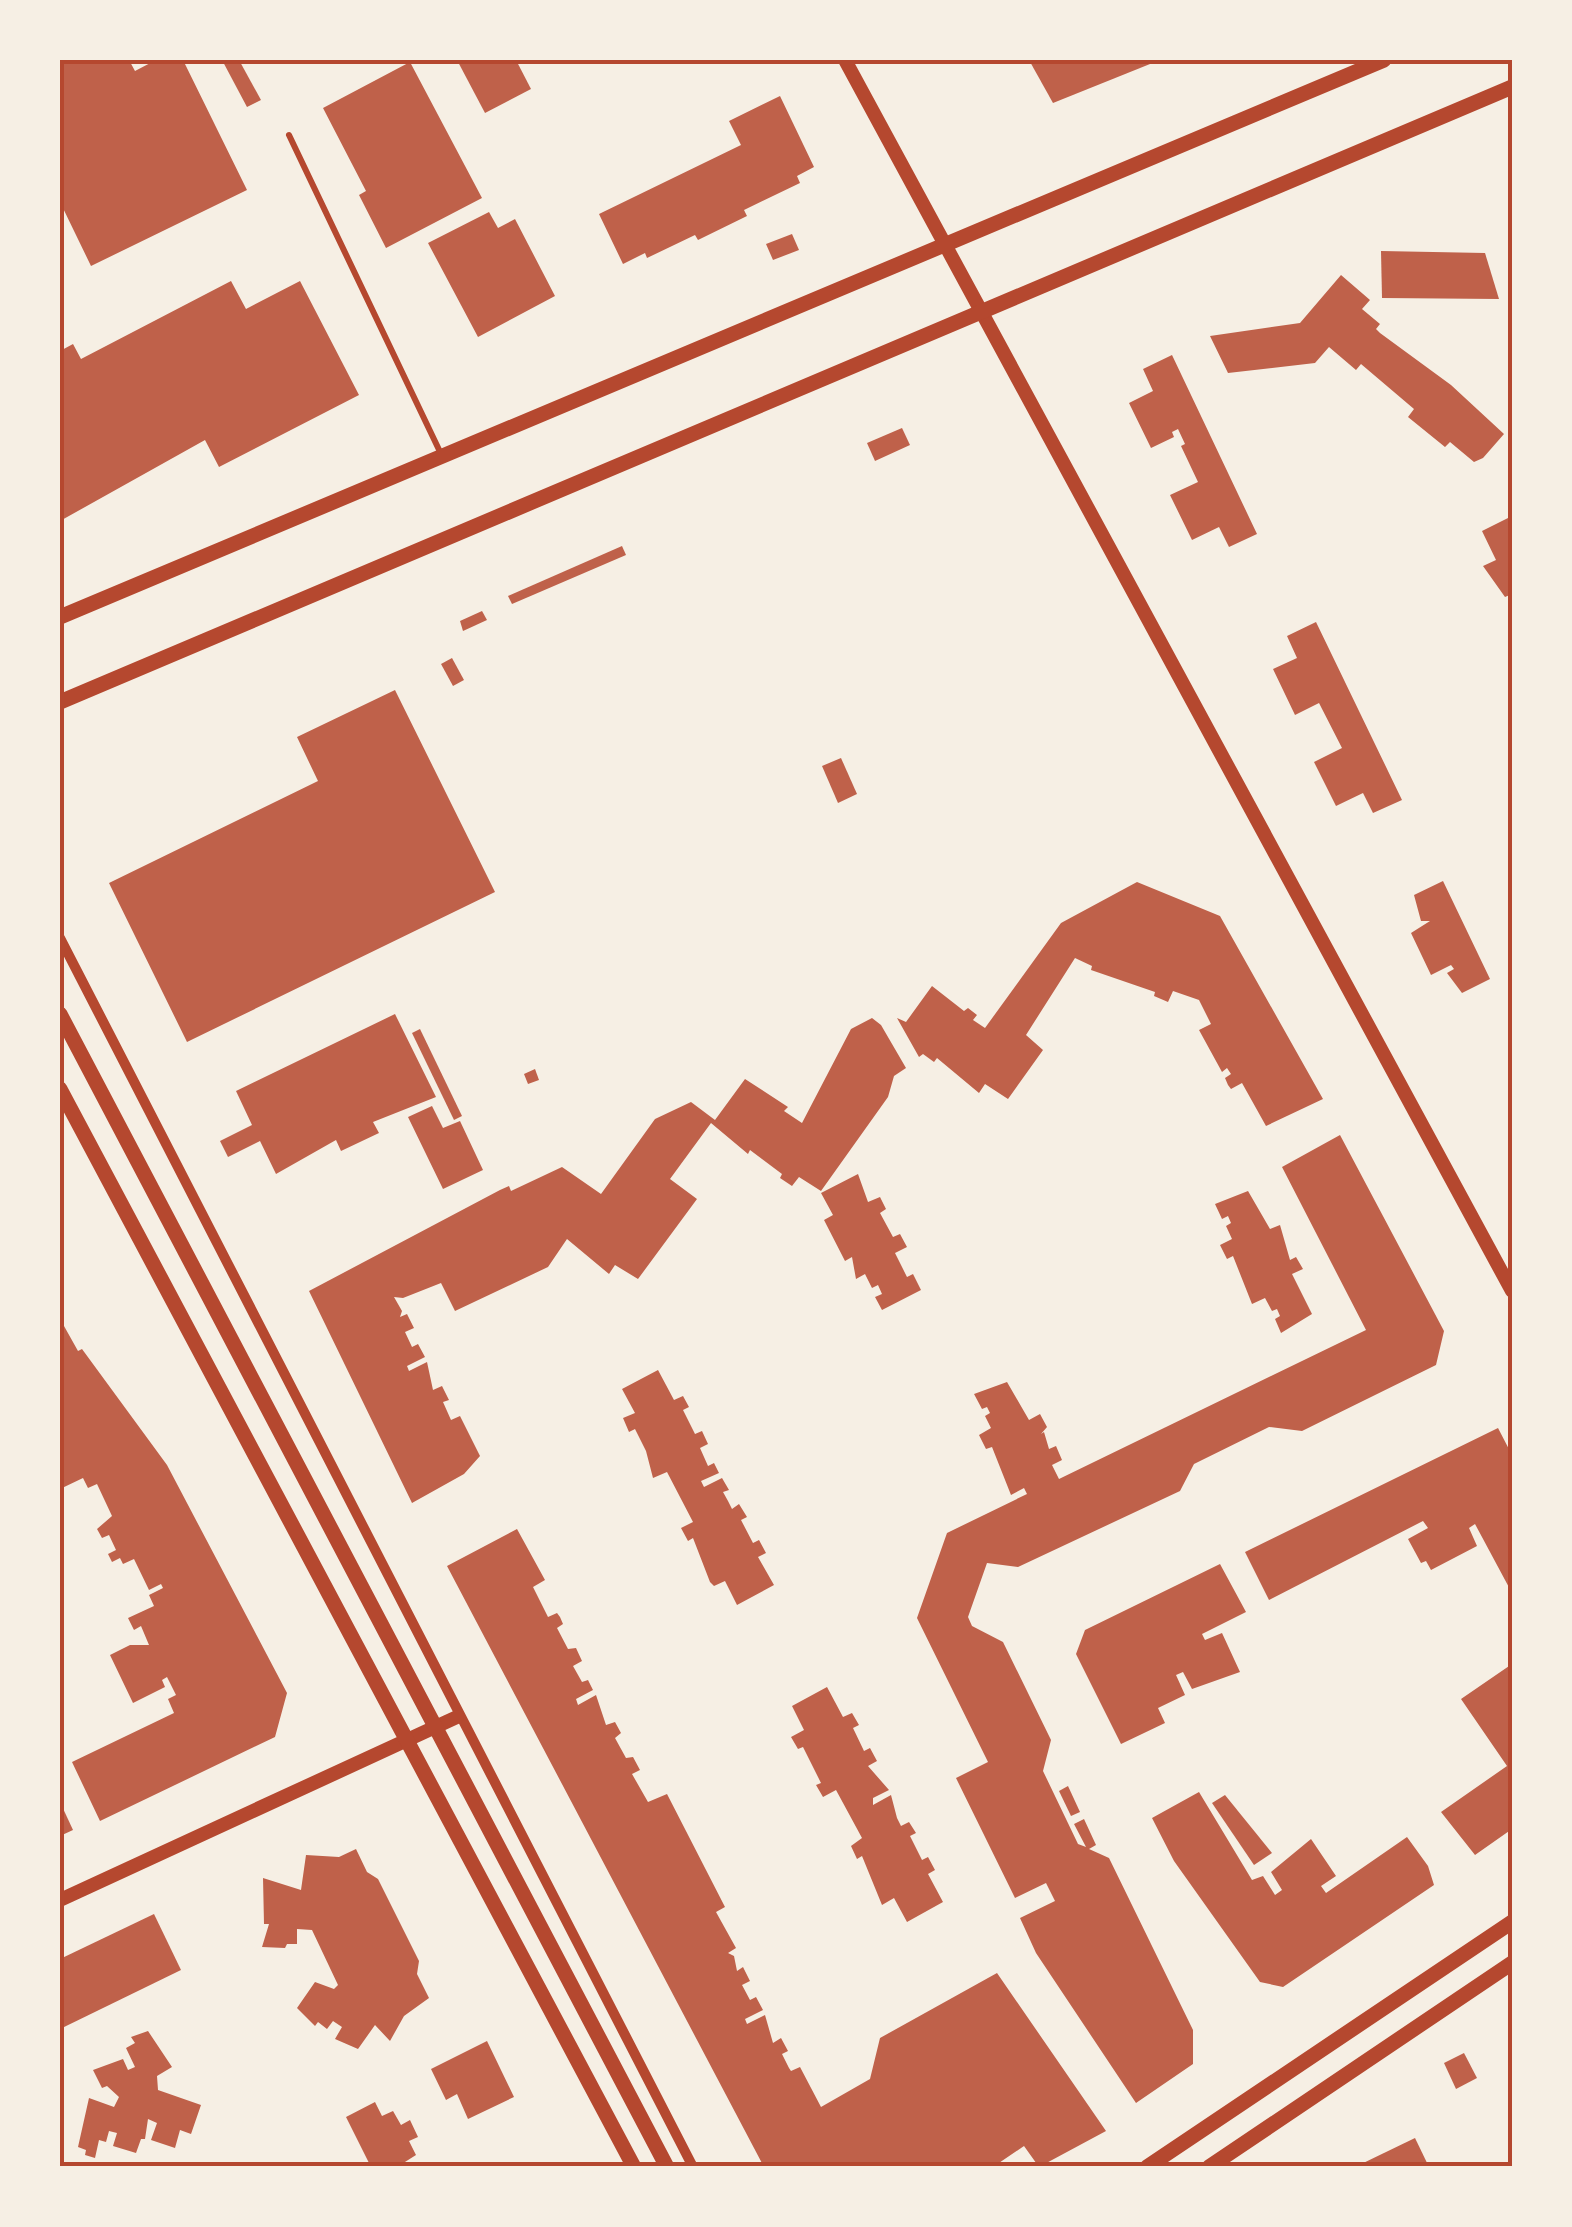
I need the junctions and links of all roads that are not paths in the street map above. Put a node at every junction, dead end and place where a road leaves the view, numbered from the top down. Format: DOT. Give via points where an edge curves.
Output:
graph roads {
  1 [pos="845,60"];
  2 [pos="1384,60"];
  3 [pos="1512,87"];
  4 [pos="289,135"];
  5 [pos="946,245"];
  6 [pos="981,311"];
  7 [pos="442,457"];
  8 [pos="60,618"];
  9 [pos="60,702"];
  10 [pos="60,938"];
  11 [pos="60,1014"];
  12 [pos="60,1089"];
  13 [pos="1512,1291"];
  14 [pos="458,1716"];
  15 [pos="434,1728"];
  16 [pos="410,1740"];
  17 [pos="60,1900"];
  18 [pos="1512,1922"];
  19 [pos="1512,1963"];
  20 [pos="634,2167"];
  21 [pos="667,2167"];
  22 [pos="693,2167"];
  23 [pos="1148,2167"];
  24 [pos="1209,2167"];
  1 -- 5 [label="street"];
  2 -- 5 [label="main road"];
  3 -- 6 [label="main road"];
  4 -- 7 [label="lane"];
  5 -- 6 [label="street"];
  5 -- 7 [label="main road"];
  6 -- 9 [label="main road"];
  6 -- 13 [label="street"];
  7 -- 8 [label="main road"];
  10 -- 14 [label="street"];
  11 -- 15 [label="main road"];
  12 -- 16 [label="main road"];
  14 -- 15 [label="street"];
  14 -- 22 [label="street"];
  15 -- 16 [label="street"];
  15 -- 21 [label="main road"];
  16 -- 17 [label="street"];
  16 -- 20 [label="main road"];
  18 -- 23 [label="main road"];
  19 -- 24 [label="main road"];
}
